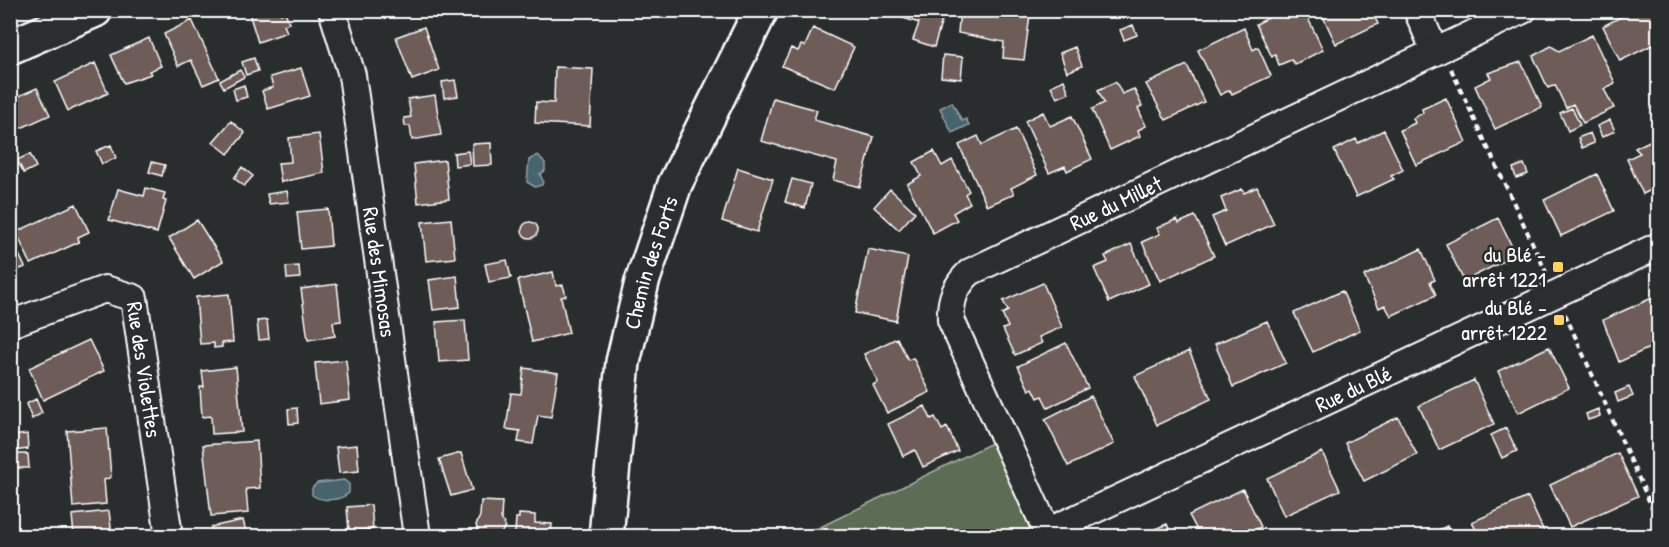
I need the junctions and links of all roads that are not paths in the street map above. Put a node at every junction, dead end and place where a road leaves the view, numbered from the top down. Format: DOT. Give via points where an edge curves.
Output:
graph roads {
  1 [pos="95,10"];
  2 [pos="332,10"];
  3 [pos="761,10"];
  4 [pos="1417,10"];
  5 [pos="1523,10"];
  6 [pos="10,47"];
  7 [pos="1435,52"];
  8 [pos="1659,246"];
  9 [pos="10,324"];
  10 [pos="1048,534"];
  11 [pos="169,537"];
  12 [pos="417,537"];
  13 [pos="606,537"];
  1 -- 6 [label="street"];
  2 -- 12 [label="street, Rue des Mimosas" via="352,75"];
  3 -- 13 [label="street, Chemin des Forts" via="675,184 642,282 623,362"];
  4 -- 7 [label="street"];
  5 -- 7 [label="street, Rue du Millet"];
  7 -- 10 [label="street, Rue du Millet" via="970,272 962,280 951,305 951,320"];
  8 -- 10 [label="street, Rue du Blé"];
  9 -- 11 [label="street, Rue des Violettes" via="105,289 134,298"];
}
